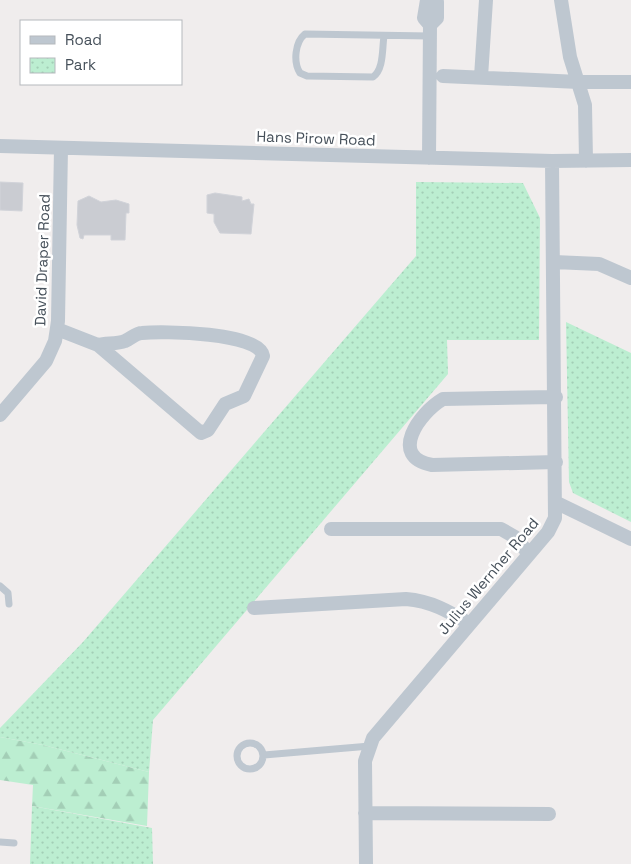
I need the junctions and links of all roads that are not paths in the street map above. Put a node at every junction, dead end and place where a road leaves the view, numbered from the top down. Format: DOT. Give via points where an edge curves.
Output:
graph roads {
  1 [pos="427,0"];
  2 [pos="435,0"];
  3 [pos="486,0"];
  4 [pos="561,0"];
  5 [pos="430,30"];
  6 [pos="384,36"];
  7 [pos="443,76"];
  8 [pos="481,77"];
  9 [pos="579,82"];
  10 [pos="631,82"];
  11 [pos="0,146"];
  12 [pos="61,148"];
  13 [pos="429,158"];
  14 [pos="631,160"];
  15 [pos="552,161"];
  16 [pos="586,161"];
  17 [pos="554,262"];
  18 [pos="631,278"];
  19 [pos="57,329"];
  20 [pos="98,345"];
  21 [pos="556,397"];
  22 [pos="0,416"];
  23 [pos="556,462"];
  24 [pos="557,503"];
  25 [pos="331,529"];
  26 [pos="631,538"];
  27 [pos="529,554"];
  28 [pos="0,586"];
  29 [pos="9,604"];
  30 [pos="254,608"];
  31 [pos="470,624"];
  32 [pos="370,746"];
  33 [pos="264,755"];
  34 [pos="365,813"];
  35 [pos="549,814"];
  36 [pos="0,842"];
  37 [pos="14,843"];
  38 [pos="366,864"];
  1 -- 5 [label="street" via="424,18"];
  2 -- 5 [label="street" via="436,18"];
  3 -- 8 [label="street"];
  4 -- 9 [label="street" via="570,56"];
  5 -- 6 [label="lane"];
  5 -- 13 [label="street"];
  6 -- 6 [label="lane" via="305,34 297,46 296,68 307,76 372,77 378,74"];
  7 -- 8 [label="street"];
  8 -- 9 [label="street"];
  9 -- 10 [label="street"];
  9 -- 16 [label="street" via="586,113"];
  11 -- 12 [label="street, Hans Pirow Road"];
  12 -- 13 [label="street, Hans Pirow Road"];
  12 -- 19 [label="street, David Draper Road"];
  13 -- 15 [label="street, Hans Pirow Road"];
  14 -- 16 [label="street, Hans Pirow Road"];
  15 -- 16 [label="street, Hans Pirow Road"];
  15 -- 17 [label="street, Julius Wernher Road"];
  17 -- 18 [label="street" via="599,264"];
  17 -- 21 [label="street, Julius Wernher Road"];
  19 -- 20 [label="street"];
  19 -- 22 [label="street, David Draper Road" via="46,361"];
  20 -- 20 [label="street" via="202,433 208,430 225,404 244,396 263,356 262,351 254,346 218,336 142,333 123,342"];
  21 -- 23 [label="street, Julius Wernher Road"];
  21 -- 23 [label="street" via="443,399 421,419 413,433 410,448 414,458 432,465"];
  23 -- 24 [label="street, Julius Wernher Road"];
  24 -- 26 [label="street"];
  24 -- 27 [label="street, Julius Wernher Road" via="553,523"];
  25 -- 27 [label="street" via="501,529 515,538"];
  27 -- 31 [label="street, Julius Wernher Road"];
  28 -- 29 [label="lane" via="8,592"];
  30 -- 31 [label="street" via="424,600"];
  31 -- 32 [label="street, Julius Wernher Road" via="381,728"];
  32 -- 33 [label="lane"];
  32 -- 34 [label="street, Julius Wernher Road" via="365,761"];
  34 -- 35 [label="street"];
  34 -- 38 [label="street, Julius Wernher Road"];
  36 -- 37 [label="lane"];
}
